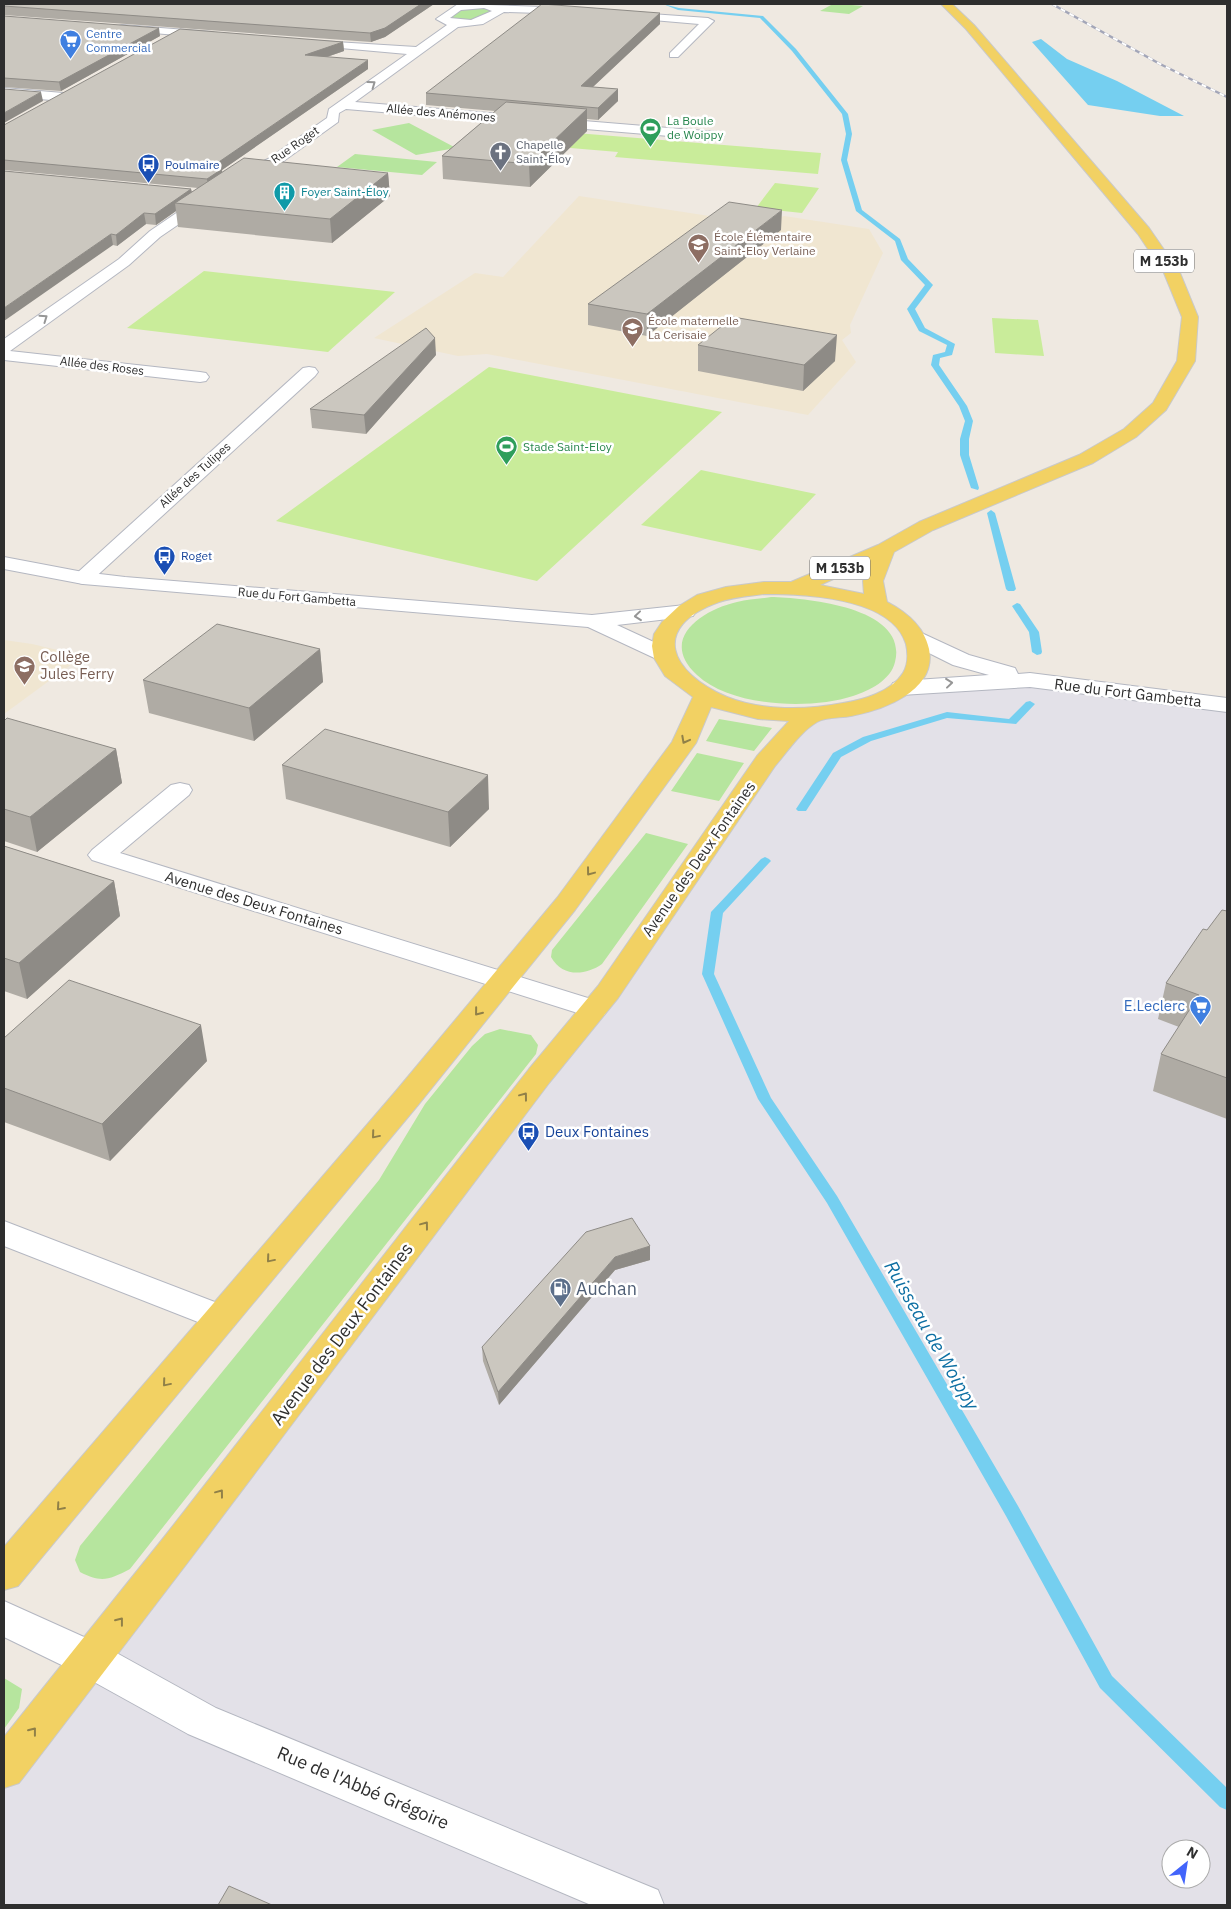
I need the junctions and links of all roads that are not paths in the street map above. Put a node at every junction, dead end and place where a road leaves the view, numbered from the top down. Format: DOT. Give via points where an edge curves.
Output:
graph roads {
  1 [pos="447,4"];
  2 [pos="946,4"];
  3 [pos="465,6"];
  4 [pos="497,9"];
  5 [pos="589,12"];
  6 [pos="608,14"];
  7 [pos="457,23"];
  8 [pos="109,27"];
  9 [pos="180,32"];
  10 [pos="225,36"];
  11 [pos="292,41"];
  12 [pos="157,45"];
  13 [pos="418,51"];
  14 [pos="674,55"];
  15 [pos="4,92"];
  16 [pos="344,105"];
  17 [pos="42,110"];
  18 [pos="717,136"];
  19 [pos="194,194"];
  20 [pos="211,195"];
  21 [pos="4,346"];
  22 [pos="4,354"];
  23 [pos="308,372"];
  24 [pos="200,378"];
  25 [pos="885,549"];
  26 [pos="4,563"];
  27 [pos="83,578"];
  28 [pos="796,588"];
  29 [pos="877,606"];
  30 [pos="685,611"];
  31 [pos="592,621"];
  32 [pos="915,637"];
  33 [pos="663,655"];
  34 [pos="1030,680"];
  35 [pos="901,688"];
  36 [pos="705,695"];
  37 [pos="1227,705"];
  38 [pos="812,714"];
  39 [pos="180,790"];
  40 [pos="503,981"];
  41 [pos="594,1009"];
  42 [pos="4,1233"];
  43 [pos="221,1318"];
  44 [pos="4,1574"];
  45 [pos="4,1618"];
  46 [pos="90,1659"];
  47 [pos="4,1769"];
  48 [pos="642,1905"];
  1 -- 3 [label="street"];
  2 -- 25 [label="main road, M 153b" via="970,27 1144,231 1172,273 1190,317 1186,361 1160,406 1130,433 1086,459 926,526"];
  3 -- 4 [label="street" via="484,5"];
  3 -- 7 [label="street" via="454,8 442,17 445,21"];
  4 -- 5 [label="street"];
  4 -- 7 [label="street" via="499,11 485,20"];
  6 -- 14 [label="street" via="708,21"];
  7 -- 13 [label="street, Rue Roget"];
  8 -- 9 [label="street"];
  9 -- 10 [label="street"];
  9 -- 12 [label="street"];
  11 -- 13 [label="street"];
  16 -- 13 [label="street, Rue Roget, one-way"];
  15 -- 17 [label="street" via="68,94"];
  16 -- 18 [label="street, Allée des Anémones"];
  16 -- 20 [label="street, Rue Roget" via="333,112 333,119 273,162 236,178"];
  19 -- 20 [label="street"];
  21 -- 20 [label="street, Rue Roget, one-way" via="124,262 155,234"];
  22 -- 24 [label="street, Allée des Roses"];
  23 -- 27 [label="street, Allée des Tulipes"];
  25 -- 28 [label="main road, M 153b"];
  25 -- 29 [label="main road, M 153b" via="873,581"];
  26 -- 27 [label="street, Rue du Fort Gambetta"];
  27 -- 31 [label="street, Rue du Fort Gambetta"];
  28 -- 29 [label="main road" via="853,597"];
  28 -- 30 [label="main road" via="734,592 706,600"];
  29 -- 32 [label="main road" via="904,624"];
  30 -- 31 [label="street, Rue du Fort Gambetta, one-way"];
  30 -- 33 [label="main road" via="670,624 663,639"];
  31 -- 33 [label="street, Rue du Fort Gambetta"];
  32 -- 34 [label="street, Rue du Fort Gambetta" via="961,660"];
  32 -- 35 [label="main road" via="920,655 915,672"];
  33 -- 36 [label="main road" via="676,676"];
  35 -- 34 [label="street, Rue du Fort Gambetta, one-way" via="956,682"];
  34 -- 37 [label="street, Rue du Fort Gambetta"];
  35 -- 38 [label="main road" via="864,706"];
  36 -- 38 [label="main road" via="739,707 779,714"];
  36 -- 40 [label="main road, one-way" via="684,743 566,904"];
  38 -- 41 [label="main road, Avenue des Deux Fontaines" via="796,726 766,761"];
  39 -- 40 [label="street, Avenue des Deux Fontaines" via="102,855"];
  40 -- 41 [label="street, Avenue des Deux Fontaines"];
  40 -- 43 [label="main road, one-way"];
  46 -- 41 [label="main road, Avenue des Deux Fontaines, one-way"];
  42 -- 43 [label="street"];
  43 -- 44 [label="main road, one-way"];
  45 -- 46 [label="street"];
  47 -- 46 [label="main road, Avenue des Deux Fontaines, one-way"];
  46 -- 48 [label="street, Rue de l'Abbé Grégoire" via="202,1721"];
}
